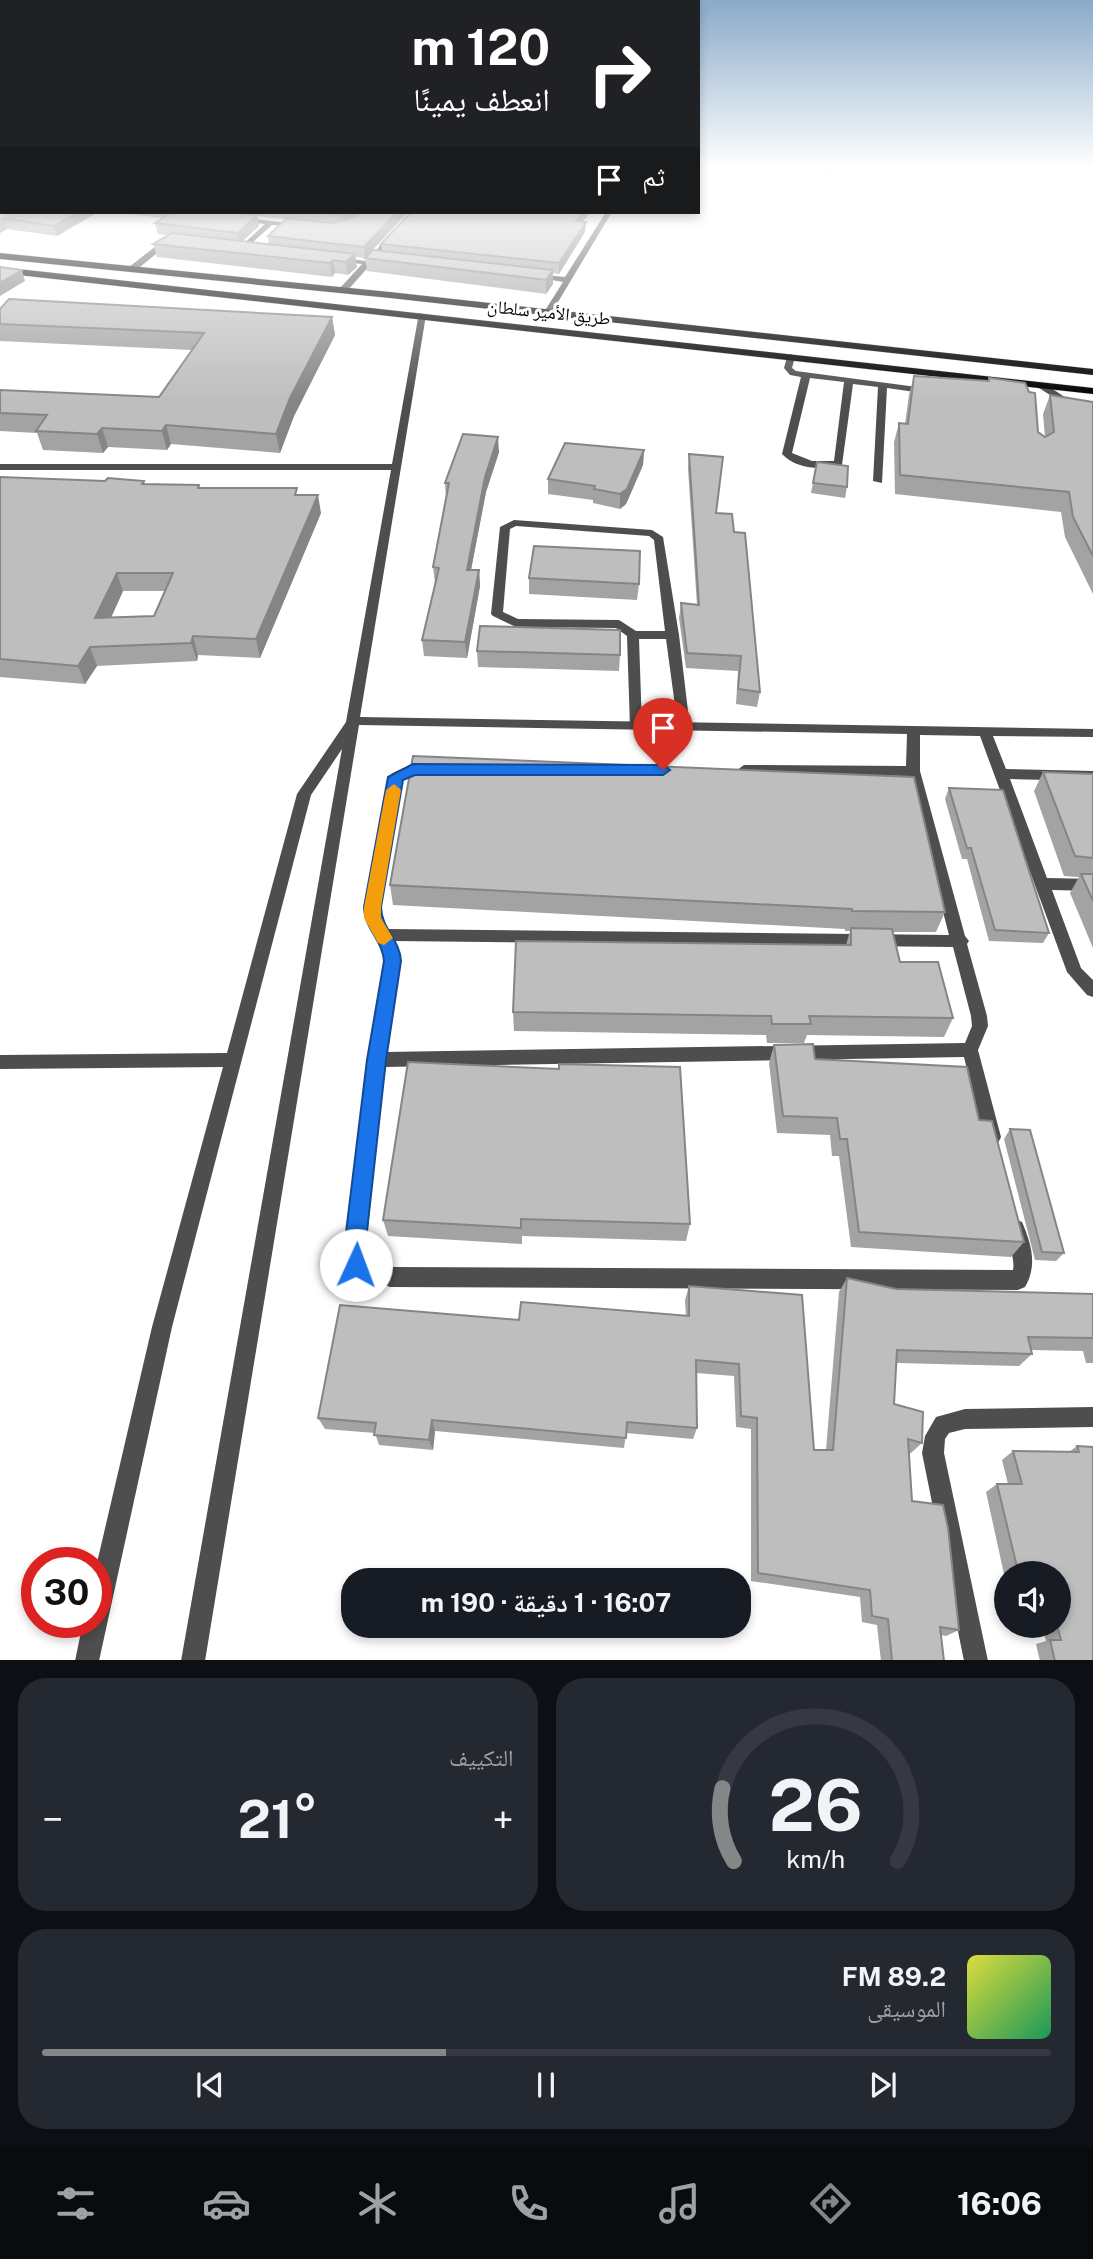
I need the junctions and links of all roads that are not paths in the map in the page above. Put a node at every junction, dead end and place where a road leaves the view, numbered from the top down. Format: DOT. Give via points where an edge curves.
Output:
graph roads {
  1 [pos="161,245"];
  2 [pos="247,245"];
  3 [pos="384,245"];
  4 [pos="589,245"];
  5 [pos="232,247"];
  6 [pos="244,248"];
  7 [pos="259,250"];
  8 [pos="0,256"];
  9 [pos="324,258"];
  10 [pos="384,260"];
  11 [pos="370,261"];
  12 [pos="132,269"];
  13 [pos="0,270"];
  14 [pos="528,276"];
  15 [pos="568,280"];
  16 [pos="343,290"];
  17 [pos="390,295"];
  18 [pos="293,302"];
  19 [pos="548,312"];
  20 [pos="422,315"];
  21 [pos="791,357"];
  22 [pos="1093,372"];
  23 [pos="806,375"];
  24 [pos="849,380"];
  25 [pos="883,384"];
  26 [pos="1042,386"];
  27 [pos="938,391"];
  28 [pos="1093,391"];
  29 [pos="1076,408"];
  30 [pos="0,467"];
  31 [pos="396,467"];
  32 [pos="878,481"];
  33 [pos="633,635"];
  34 [pos="673,635"];
  35 [pos="353,721"];
  36 [pos="636,727"];
  37 [pos="684,728"];
  38 [pos="914,731"];
  39 [pos="985,731"];
  40 [pos="1093,733"];
  41 [pos="441,769"];
  42 [pos="732,770"];
  43 [pos="913,771"];
  44 [pos="1000,774"];
  45 [pos="1093,776"];
  46 [pos="1042,884"];
  47 [pos="1093,885"];
  48 [pos="383,935"];
  49 [pos="961,941"];
  50 [pos="1093,990"];
  51 [pos="970,1050"];
  52 [pos="233,1060"];
  53 [pos="376,1060"];
  54 [pos="0,1062"];
  55 [pos="997,1157"];
  56 [pos="1011,1210"];
  57 [pos="1093,1417"];
  58 [pos="112,1549"];
  59 [pos="92,1638"];
  60 [pos="87,1660"];
  61 [pos="193,1660"];
  62 [pos="976,1660"];
  1 -- 12 [label="street"];
  2 -- 6 [label="street"];
  3 -- 11 [label="street"];
  4 -- 15 [label="street"];
  5 -- 6 [label="street"];
  6 -- 7 [label="street"];
  8 -- 12 [label="main road, طريق الأمير سلطان"];
  9 -- 11 [label="street"];
  10 -- 11 [label="street"];
  11 -- 16 [label="street"];
  12 -- 16 [label="main road, طريق الأمير سلطان"];
  13 -- 18 [label="main road, طريق الأمير سلطان"];
  14 -- 15 [label="street"];
  15 -- 19 [label="street"];
  16 -- 17 [label="main road, طريق الأمير سلطان"];
  17 -- 18 [label="main road" via="385,302 316,298"];
  17 -- 19 [label="main road, طريق الأمير سلطان"];
  18 -- 20 [label="main road, طريق الأمير سلطان"];
  19 -- 22 [label="main road, طريق الأمير سلطان"];
  20 -- 21 [label="main road, طريق الأمير سلطان"];
  20 -- 31 [label="street"];
  21 -- 23 [label="street" via="789,371"];
  21 -- 26 [label="main road, طريق الأمير سلطان"];
  23 -- 24 [label="street"];
  23 -- 24 [label="street" via="787,454 828,465 839,463"];
  24 -- 25 [label="street"];
  25 -- 27 [label="street"];
  25 -- 32 [label="street"];
  26 -- 28 [label="main road, طريق الأمير سلطان"];
  26 -- 29 [label="street"];
  30 -- 31 [label="street"];
  31 -- 35 [label="street"];
  33 -- 34 [label="street"];
  33 -- 34 [label="street" via="618,624 516,623 497,614 505,527 532,523 652,533 659,539"];
  33 -- 36 [label="street"];
  34 -- 37 [label="street"];
  35 -- 36 [label="street"];
  35 -- 52 [label="street" via="304,794"];
  35 -- 61 [label="street"];
  36 -- 37 [label="street"];
  37 -- 38 [label="street"];
  38 -- 39 [label="street"];
  38 -- 43 [label="street"];
  39 -- 40 [label="street"];
  39 -- 44 [label="street"];
  41 -- 48 [label="street" via="413,769 396,777 373,907 373,918"];
  42 -- 43 [label="street"];
  43 -- 49 [label="street"];
  44 -- 45 [label="street"];
  44 -- 46 [label="street"];
  46 -- 47 [label="street"];
  46 -- 50 [label="street" via="1075,972"];
  48 -- 49 [label="street"];
  48 -- 53 [label="street" via="392,961"];
  49 -- 51 [label="street" via="980,1026"];
  51 -- 53 [label="street"];
  51 -- 55 [label="street"];
  52 -- 54 [label="street"];
  52 -- 58 [label="street" via="162,1327"];
  53 -- 56 [label="street" via="355,1249 356,1265 370,1272 404,1277 1018,1280 1024,1263"];
  57 -- 62 [label="street" via="965,1419 943,1424 935,1436 933,1453"];
  59 -- 60 [label="street"];
}
